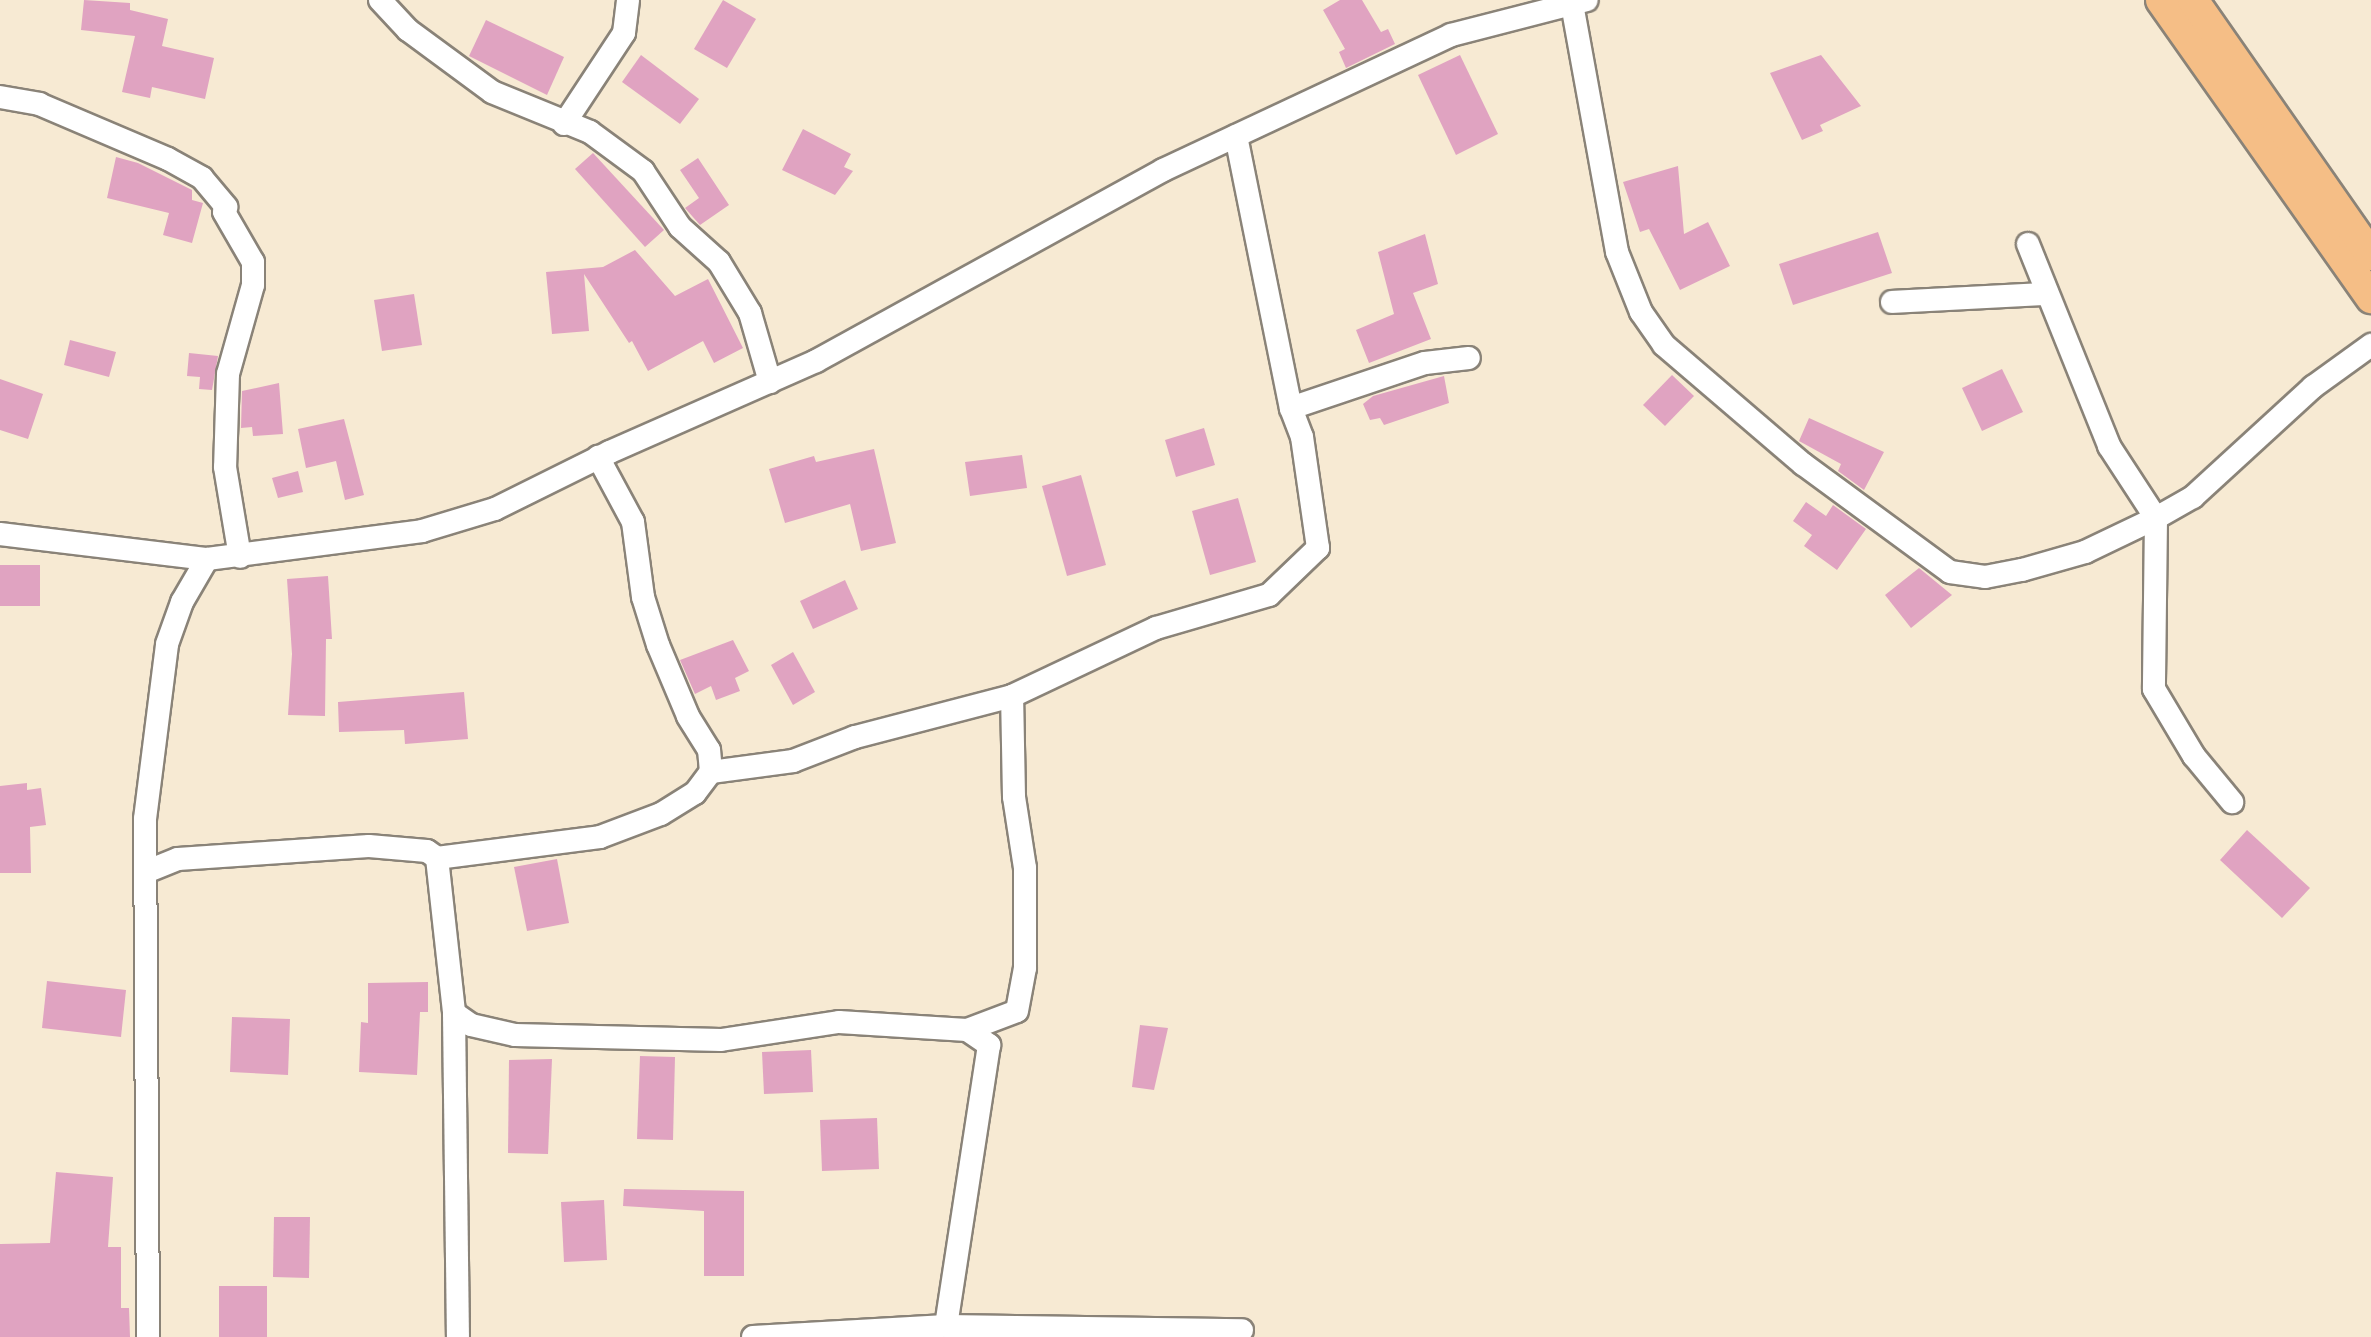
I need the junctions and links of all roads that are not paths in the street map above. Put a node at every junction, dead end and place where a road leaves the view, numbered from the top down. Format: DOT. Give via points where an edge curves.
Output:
graph roads {
  1 [pos="380,0"];
  2 [pos="628,0"];
  3 [pos="2162,0"];
  4 [pos="2193,0"];
  5 [pos="1580,2"];
  6 [pos="1542,4"];
  7 [pos="0,98"];
  8 [pos="564,124"];
  9 [pos="1236,136"];
  10 [pos="2028,244"];
  11 [pos="2371,255"];
  12 [pos="2047,294"];
  13 [pos="2371,298"];
  14 [pos="1892,302"];
  15 [pos="2371,345"];
  16 [pos="1470,358"];
  17 [pos="770,382"];
  18 [pos="1291,408"];
  19 [pos="598,457"];
  20 [pos="2156,518"];
  21 [pos="0,534"];
  22 [pos="240,556"];
  23 [pos="207,559"];
  24 [pos="1012,696"];
  25 [pos="711,772"];
  26 [pos="2232,802"];
  27 [pos="437,858"];
  28 [pos="148,871"];
  29 [pos="454,1012"];
  30 [pos="967,1030"];
  31 [pos="946,1326"];
  32 [pos="1242,1330"];
  33 [pos="148,1337"];
  34 [pos="458,1337"];
  35 [pos="753,1337"];
  1 -- 8 [label="street" via="408,30 492,92"];
  2 -- 8 [label="street" via="624,33"];
  3 -- 13 [label="main road"];
  4 -- 11 [label="main road"];
  5 -- 6 [label="street"];
  5 -- 20 [label="street" via="1616,252 1641,312 1664,345 1803,464 1950,572 1985,578 2022,570 2085,552"];
  6 -- 9 [label="street" via="1452,36"];
  7 -- 22 [label="street" via="39,104 168,159 202,178 226,207 253,262 254,286 228,374 225,467"];
  8 -- 17 [label="street" via="590,132 643,171 680,227 718,262 750,313"];
  9 -- 17 [label="street"];
  9 -- 18 [label="street"];
  10 -- 12 [label="street"];
  12 -- 14 [label="street"];
  12 -- 20 [label="street" via="2110,446"];
  15 -- 20 [label="street" via="2192,497"];
  16 -- 18 [label="street" via="1425,363"];
  17 -- 19 [label="street"];
  18 -- 24 [label="street" via="1302,437 1318,548 1269,595 1156,628"];
  19 -- 22 [label="street" via="495,509 422,531"];
  19 -- 25 [label="street" via="633,522 643,597 688,716 709,750"];
  20 -- 26 [label="street" via="2154,688 2194,756"];
  21 -- 23 [label="street"];
  22 -- 23 [label="street"];
  23 -- 28 [label="street" via="167,644 144,819"];
  24 -- 25 [label="street" via="793,761"];
  24 -- 30 [label="street" via="1025,968 1017,1011"];
  25 -- 27 [label="street" via="695,793 660,814 600,838"];
  27 -- 28 [label="street" via="369,846 178,859"];
  27 -- 29 [label="street"];
  28 -- 33 [label="street"];
  29 -- 30 [label="street" via="471,1025 515,1035 721,1040 838,1022"];
  29 -- 34 [label="street"];
  30 -- 31 [label="street" via="988,1046"];
  31 -- 32 [label="street"];
  31 -- 35 [label="street"];
}
